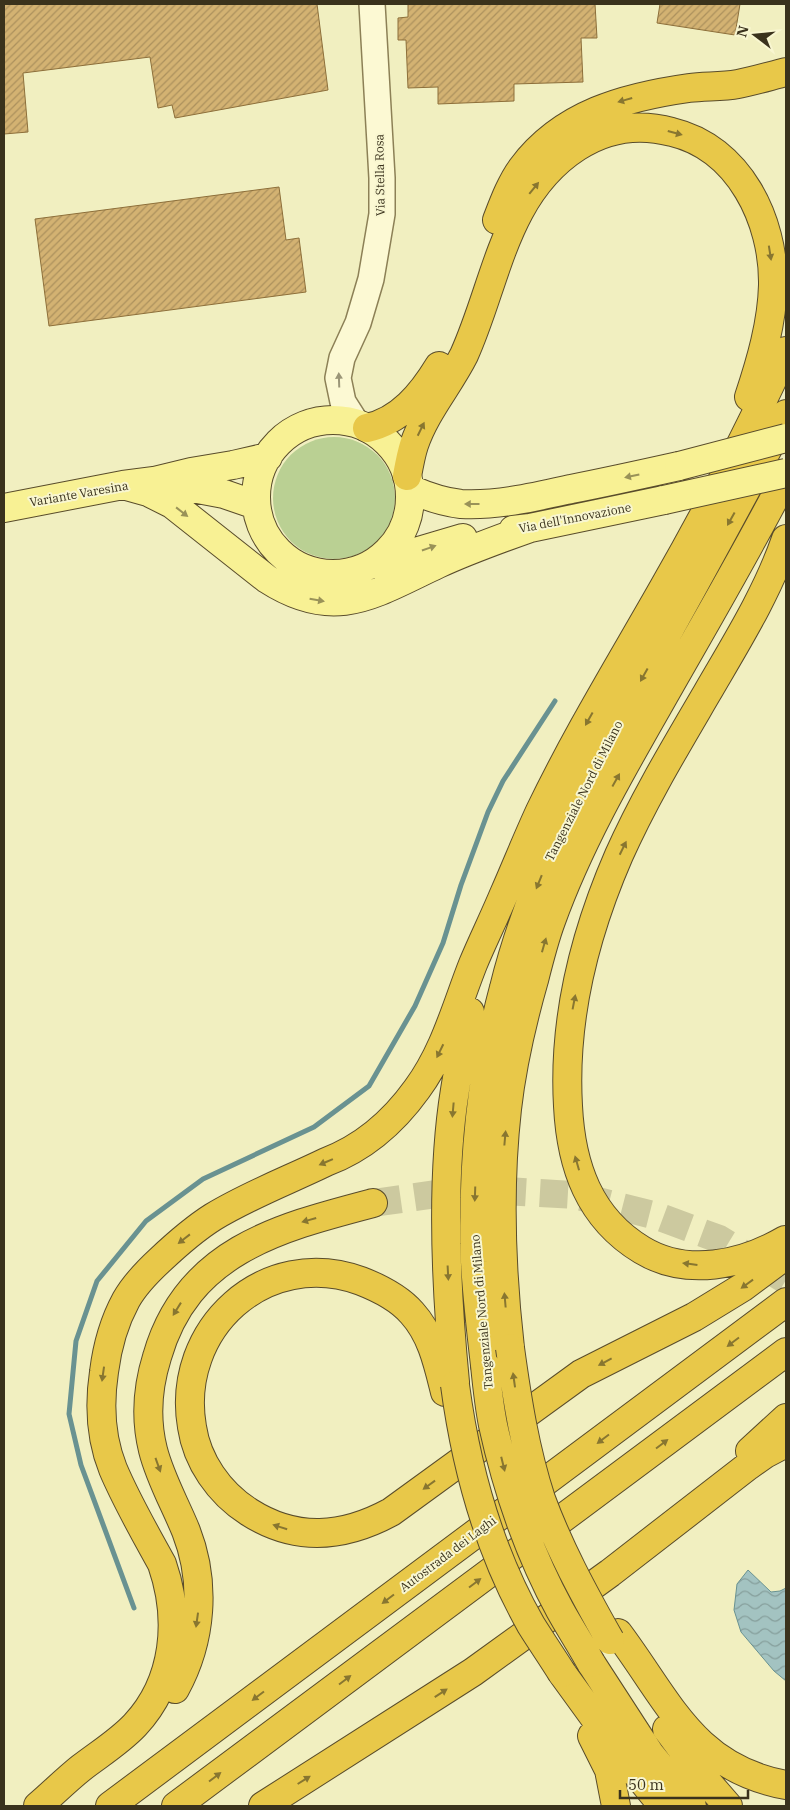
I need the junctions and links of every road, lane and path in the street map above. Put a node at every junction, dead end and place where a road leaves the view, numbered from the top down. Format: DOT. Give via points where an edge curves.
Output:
graph roads {
  1 [pos="372,4"];
  2 [pos="786,58"];
  3 [pos="786,72"];
  4 [pos="690,88"];
  5 [pos="786,351"];
  6 [pos="786,414"];
  7 [pos="362,426"];
  8 [pos="786,438"];
  9 [pos="268,457"];
  10 [pos="786,474"];
  11 [pos="154,481"];
  12 [pos="408,482"];
  13 [pos="123,485"];
  14 [pos="256,505"];
  15 [pos="4,508"];
  16 [pos="530,528"];
  17 [pos="786,539"];
  18 [pos="366,567"];
  19 [pos="665,585"];
  20 [pos="505,893"];
  21 [pos="373,1203"];
  22 [pos="786,1240"];
  23 [pos="786,1255"];
  24 [pos="786,1302"];
  25 [pos="786,1352"];
  26 [pos="450,1389"];
  27 [pos="786,1418"];
  28 [pos="786,1443"];
  29 [pos="676,1520"];
  30 [pos="614,1636"];
  31 [pos="557,1675"];
  32 [pos="786,1785"];
  33 [pos="38,1806"];
  34 [pos="46,1806"];
  35 [pos="110,1806"];
  36 [pos="176,1806"];
  37 [pos="263,1806"];
  38 [pos="616,1806"];
  39 [pos="663,1806"];
  40 [pos="692,1806"];
  41 [pos="728,1806"];
  7 -- 1 [label="street, Via Stella Rosa, one-way" via="343,402 338,378 342,358 358,323 371,279 382,214"];
  2 -- 4 [label="street"];
  3 -- 4 [label="highway" via="738,84"];
  4 -- 7 [label="highway, one-way" via="638,96 578,118 534,154 511,188 490,236 457,331 441,364 403,412 387,422"];
  5 -- 19 [label="highway" via="745,436"];
  6 -- 40 [label="highway, Tangenziale Nord di Milano, one-way, bridge" via="595,765 538,883 504,986 486,1071 478,1134 475,1264 485,1365 492,1423 520,1520 560,1609 591,1663 650,1754"];
  7 -- 9 [label="main road" via="330,420 306,425 284,438"];
  7 -- 12 [label="main road" via="378,434 391,447 402,463"];
  8 -- 12 [label="main road, one-way, bridge" via="679,466 536,497 482,504 428,497"];
  9 -- 11 [label="main road, Variante Varesina"];
  9 -- 14 [label="main road" via="258,480"];
  10 -- 16 [label="main road, Via dell'Innovazione, bridge"];
  30 -- 10 [label="highway, Tangenziale Nord di Milano, one-way, bridge" via="574,1576 541,1498 518,1403 502,1247 503,1157 513,1067 551,922 575,863 615,782"];
  11 -- 13 [label="main road, Variante Varesina"];
  11 -- 14 [label="main road, Variante Varesina" via="224,494"];
  12 -- 18 [label="main road" via="409,509 403,529 388,551"];
  12 -- 19 [label="highway, one-way" via="414,445 463,357 505,239 527,198 563,156 590,139 633,127 681,134 722,158 749,193 767,236 772,285 766,340 743,413 723,462 688,526"];
  13 -- 15 [label="main road, Variante Varesina"];
  13 -- 16 [label="main road, one-way" via="148,492 172,504 282,588 321,601 362,598 476,547"];
  14 -- 18 [label="main road" via="258,518 270,541 278,552 300,567 313,572 340,574"];
  18 -- 16 [label="main road, Via dell'Innovazione, one-way" via="478,535"];
  22 -- 17 [label="highway, one-way" via="740,1261 704,1266 664,1260 629,1242 601,1215 581,1176 568,1121 567,1069 578,986 594,925 620,853 657,780 768,586"];
  19 -- 20 [label="highway, one-way" via="563,765"];
  20 -- 26 [label="highway, one-way" via="470,1012 454,1100 447,1190"];
  20 -- 33 [label="highway, one-way" via="436,1060 418,1089 391,1120 372,1137 341,1156 213,1217 155,1264 126,1300 116,1320 105,1363 101,1407 103,1428 113,1468 168,1580 173,1611 172,1643 164,1680 147,1711 120,1738"];
  21 -- 34 [label="highway, one-way" via="304,1221 232,1254 196,1284 175,1313 159,1348 149,1385 148,1419 158,1465 186,1532 195,1563 199,1598 192,1646 180,1680 152,1721 129,1743"];
  23 -- 26 [label="highway, one-way" via="708,1309 581,1374 391,1512 358,1528 337,1532 301,1532 271,1524 243,1509 221,1489 203,1462 196,1448 189,1414 191,1379 198,1356 219,1320 234,1305 269,1282 305,1274 357,1280 374,1286 402,1304 422,1327"];
  24 -- 35 [label="highway, Autostrada dei Laghi, one-way"];
  36 -- 25 [label="highway, one-way"];
  26 -- 31 [label="highway, bridge" via="479,1502 500,1560 531,1624 546,1669"];
  27 -- 29 [label="highway"];
  28 -- 29 [label="highway" via="754,1462"];
  37 -- 29 [label="highway, one-way" via="473,1672 610,1573"];
  30 -- 32 [label="highway" via="698,1742 740,1771"];
  30 -- 41 [label="highway, Tangenziale Nord di Milano" via="657,1715"];
  31 -- 38 [label="highway" via="604,1756"];
  31 -- 39 [label="highway"];
}
